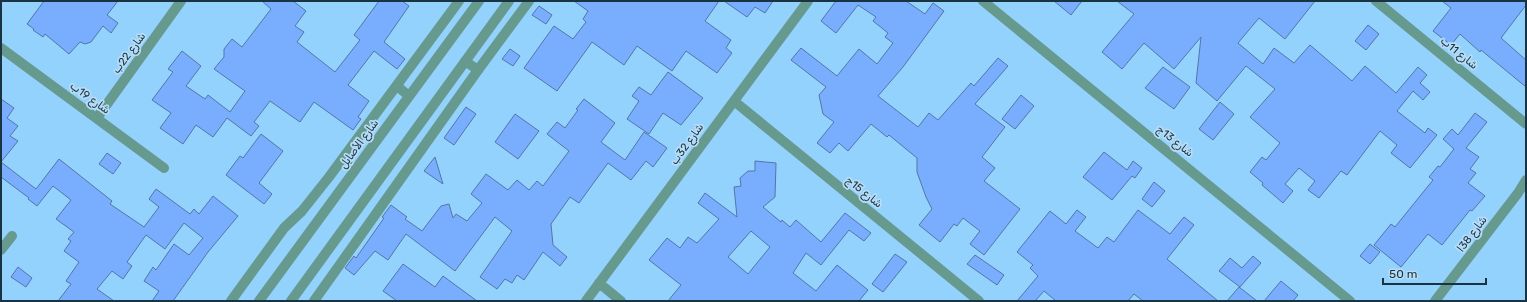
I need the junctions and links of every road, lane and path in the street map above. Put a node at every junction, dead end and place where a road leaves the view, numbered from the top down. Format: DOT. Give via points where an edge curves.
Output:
graph roads {
  1 [pos="181,1"];
  2 [pos="459,1"];
  3 [pos="479,1"];
  4 [pos="509,1"];
  5 [pos="529,1"];
  6 [pos="808,1"];
  7 [pos="984,1"];
  8 [pos="1376,1"];
  9 [pos="1,48"];
  10 [pos="465,61"];
  11 [pos="478,70"];
  12 [pos="397,86"];
  13 [pos="409,96"];
  14 [pos="734,101"];
  15 [pos="97,118"];
  16 [pos="1526,124"];
  17 [pos="164,168"];
  18 [pos="1526,180"];
  19 [pos="12,236"];
  20 [pos="1,250"];
  21 [pos="599,283"];
  22 [pos="231,301"];
  23 [pos="259,301"];
  24 [pos="291,301"];
  25 [pos="314,301"];
  26 [pos="586,301"];
  27 [pos="621,301"];
  28 [pos="979,301"];
  29 [pos="1350,301"];
  30 [pos="1435,301"];
  1 -- 15 [label="street, شارع 22ب"];
  2 -- 12 [label="street"];
  3 -- 13 [label="street, شارع الأصايل"];
  4 -- 10 [label="street"];
  5 -- 11 [label="street"];
  6 -- 14 [label="street, شارع 32ب"];
  7 -- 29 [label="street, شارع 13ج"];
  8 -- 16 [label="street, شارع 11ب"];
  9 -- 15 [label="street, شارع 19ب"];
  10 -- 11 [label="street"];
  10 -- 24 [label="street"];
  11 -- 25 [label="street"];
  12 -- 13 [label="street"];
  12 -- 22 [label="street" via="329,178 302,211 284,228"];
  13 -- 23 [label="street, شارع الأصايل"];
  14 -- 21 [label="street, شارع 32ب"];
  14 -- 28 [label="street, شارع 15ج"];
  15 -- 17 [label="street, شارع 19ب"];
  18 -- 30 [label="street, شارع 38ا"];
  19 -- 20 [label="street"];
  21 -- 26 [label="street, شارع 32ب"];
  21 -- 27 [label="street"];
}
